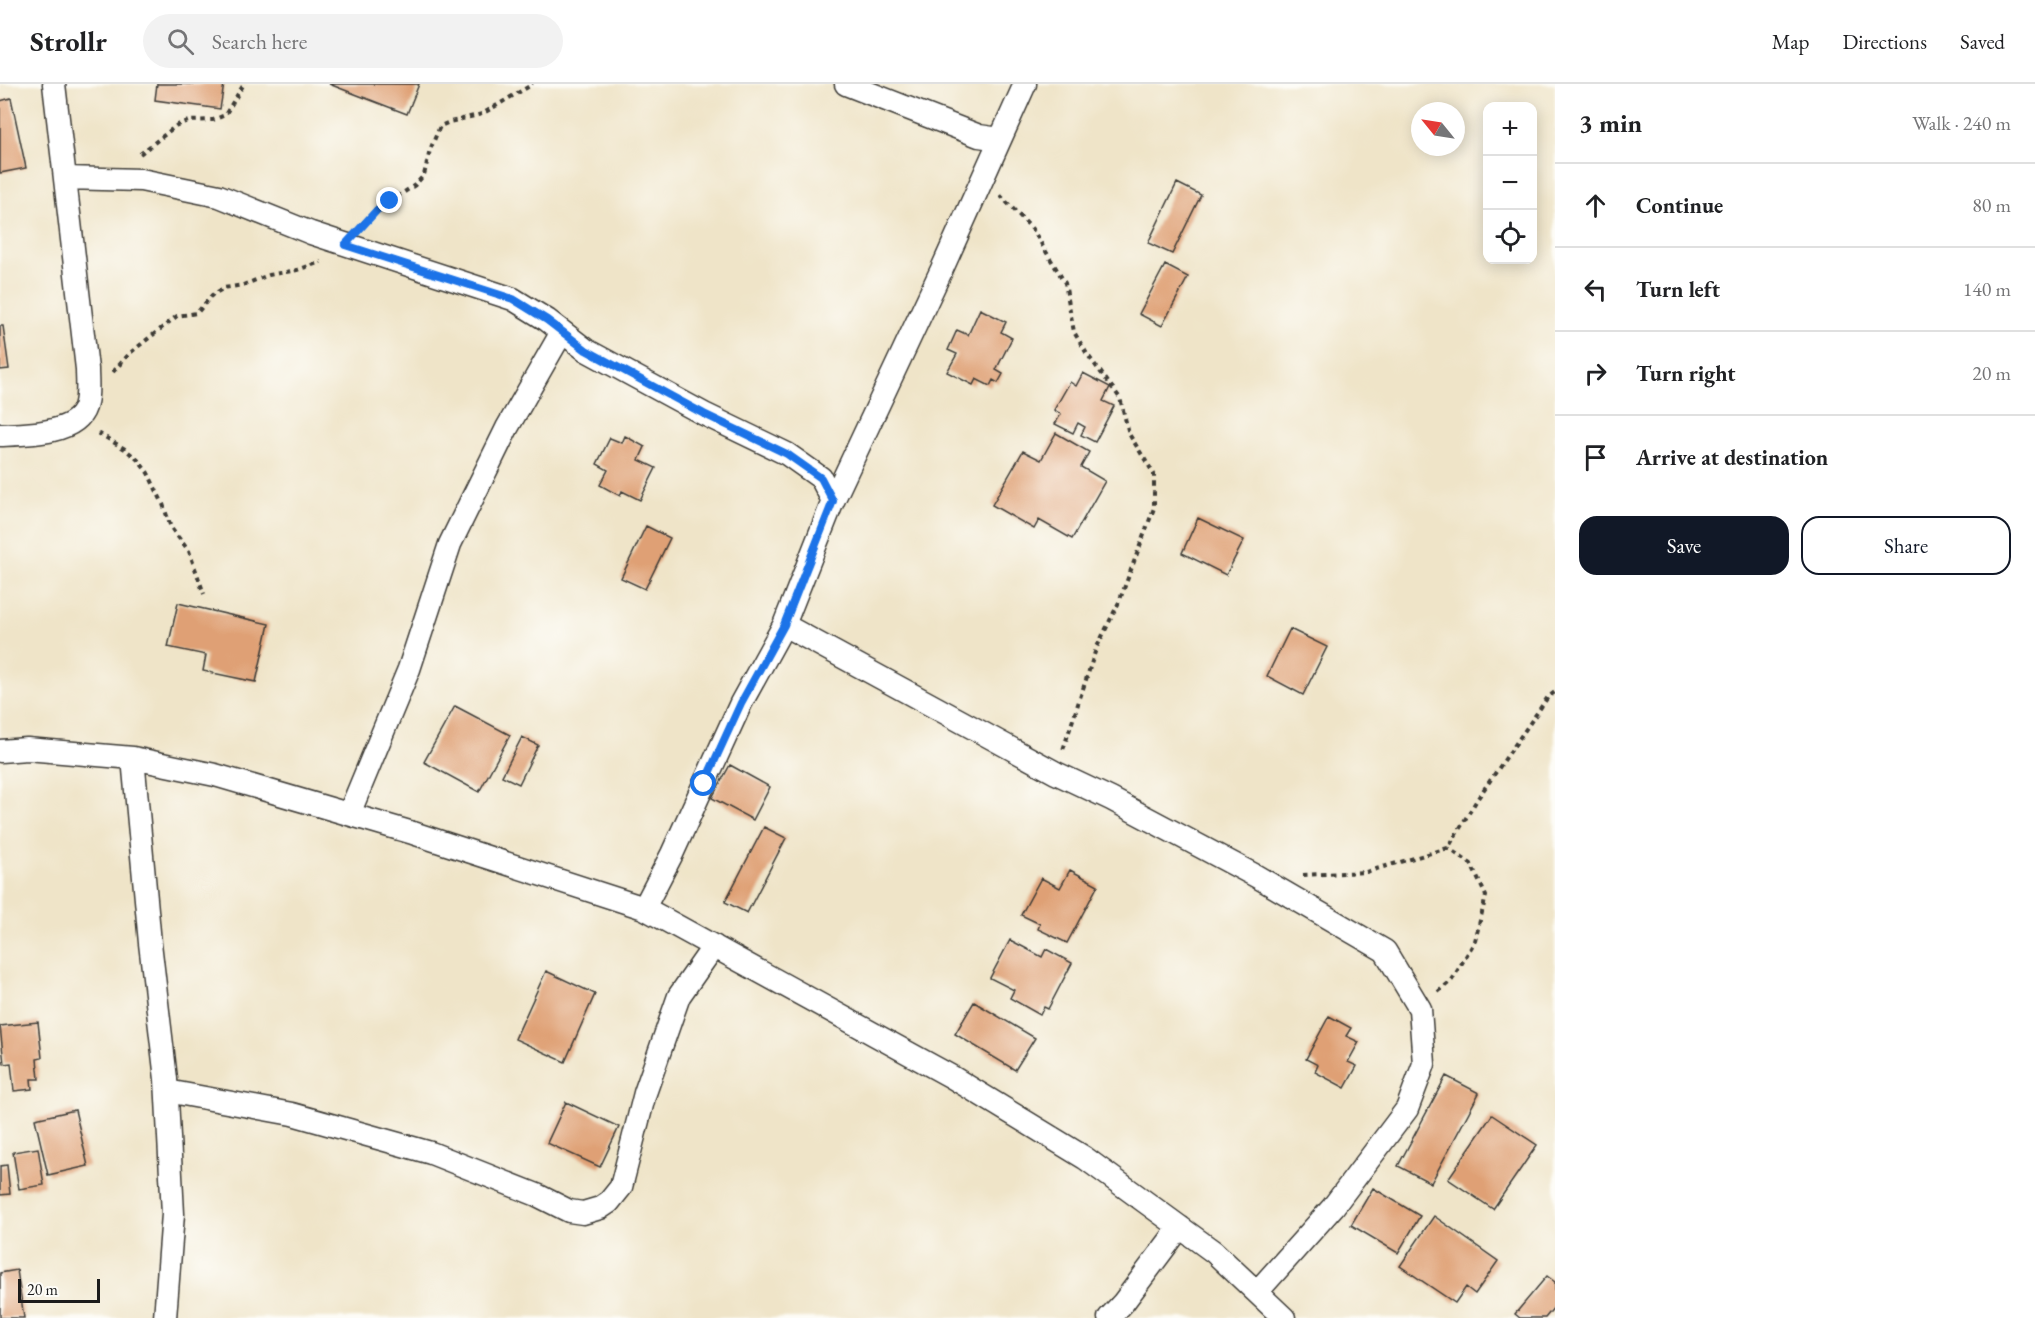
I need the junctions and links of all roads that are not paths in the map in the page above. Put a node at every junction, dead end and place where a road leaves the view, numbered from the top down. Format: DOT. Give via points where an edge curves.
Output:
graph roads {
  1 [pos="54,84"];
  2 [pos="846,84"];
  3 [pos="1025,84"];
  4 [pos="1000,139"];
  5 [pos="65,178"];
  6 [pos="562,332"];
  7 [pos="0,435"];
  8 [pos="833,501"];
  9 [pos="784,625"];
  10 [pos="0,751"];
  11 [pos="133,758"];
  12 [pos="350,814"];
  13 [pos="644,908"];
  14 [pos="714,946"];
  15 [pos="167,1091"];
  16 [pos="1180,1227"];
  17 [pos="1257,1292"];
  18 [pos="165,1318"];
  19 [pos="1109,1318"];
  20 [pos="1284,1318"];
  1 -- 5 [label="street"];
  2 -- 4 [label="street" via="979,136"];
  3 -- 4 [label="street"];
  4 -- 8 [label="street"];
  5 -- 6 [label="street" via="141,180 219,196 345,245 513,299"];
  5 -- 7 [label="street" via="87,369 83,407 63,426 43,433"];
  6 -- 8 [label="street" via="586,350 694,409 787,454 821,478"];
  6 -- 12 [label="street" via="507,428 450,544 409,669"];
  8 -- 9 [label="street"];
  9 -- 13 [label="street" via="741,703"];
  9 -- 17 [label="street" via="1256,876 1385,951 1420,1009 1424,1065 1407,1109 1333,1207"];
  10 -- 11 [label="street" via="27,749"];
  11 -- 12 [label="street" via="215,775"];
  11 -- 15 [label="street"];
  12 -- 13 [label="street"];
  13 -- 14 [label="street"];
  14 -- 15 [label="street" via="679,996 645,1093 621,1187 609,1202 583,1213 569,1211 431,1153 292,1114"];
  14 -- 16 [label="street" via="1085,1158"];
  15 -- 18 [label="street" via="173,1214"];
  16 -- 17 [label="street"];
  16 -- 19 [label="street"];
  17 -- 20 [label="street"];
}
